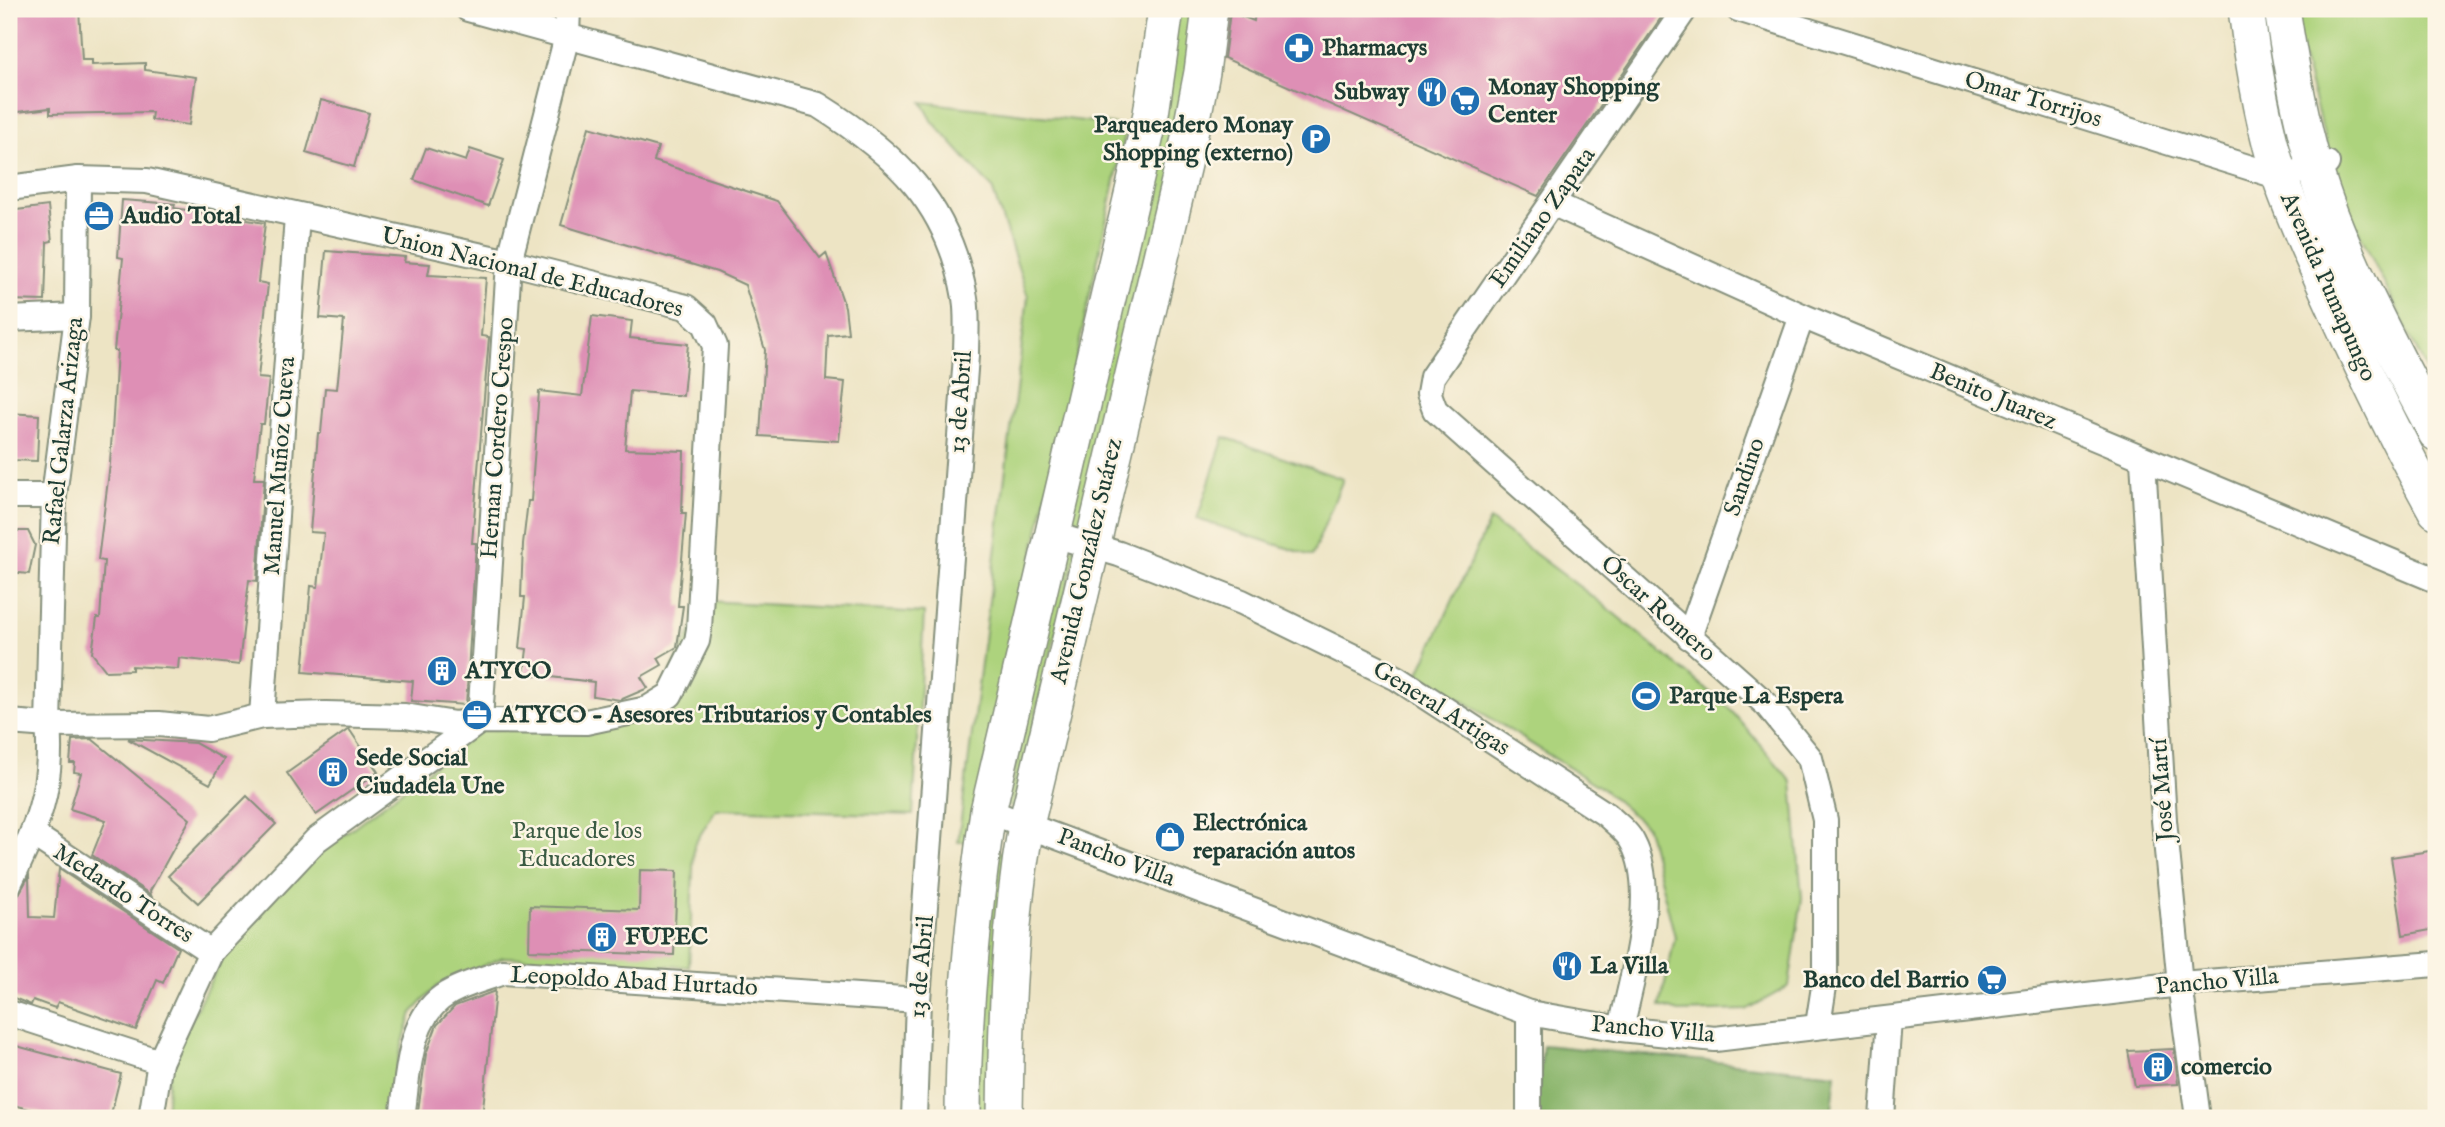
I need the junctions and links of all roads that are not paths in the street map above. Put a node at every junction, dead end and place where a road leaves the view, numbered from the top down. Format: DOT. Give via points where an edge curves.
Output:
graph roads {
  1 [pos="468,9"];
  2 [pos="568,9"];
  3 [pos="1166,9"];
  4 [pos="1210,9"];
  5 [pos="1685,9"];
  6 [pos="1738,9"];
  7 [pos="2246,9"];
  8 [pos="2282,9"];
  9 [pos="567,36"];
  10 [pos="2321,165"];
  11 [pos="2280,177"];
  12 [pos="78,179"];
  13 [pos="9,188"];
  14 [pos="1554,204"];
  15 [pos="297,216"];
  16 [pos="509,262"];
  17 [pos="76,316"];
  18 [pos="1802,316"];
  19 [pos="9,319"];
  20 [pos="1430,394"];
  21 [pos="2436,433"];
  22 [pos="2143,460"];
  23 [pos="9,496"];
  24 [pos="54,496"];
  25 [pos="2436,511"];
  26 [pos="1054,535"];
  27 [pos="1090,545"];
  28 [pos="2436,580"];
  29 [pos="1689,637"];
  30 [pos="262,716"];
  31 [pos="480,721"];
  32 [pos="9,722"];
  33 [pos="48,725"];
  34 [pos="988,811"];
  35 [pos="1026,825"];
  36 [pos="34,835"];
  37 [pos="9,884"];
  38 [pos="211,952"];
  39 [pos="2436,964"];
  40 [pos="2179,984"];
  41 [pos="918,1000"];
  42 [pos="9,1013"];
  43 [pos="1529,1013"];
  44 [pos="1889,1019"];
  45 [pos="1818,1025"];
  46 [pos="1621,1029"];
  47 [pos="160,1062"];
  48 [pos="151,1118"];
  49 [pos="402,1118"];
  50 [pos="915,1118"];
  51 [pos="963,1118"];
  52 [pos="1005,1118"];
  53 [pos="1529,1118"];
  54 [pos="1882,1118"];
  55 [pos="2197,1118"];
  1 -- 9 [label="street, 13 de Abril"];
  2 -- 9 [label="street, Hernan Cordero Crespo"];
  3 -- 26 [label="main road, Avenida González Suárez" via="1151,114"];
  4 -- 27 [label="main road, Avenida González Suárez" via="1189,139"];
  5 -- 14 [label="street, Emiliano Zapata"];
  6 -- 11 [label="street, Omar Torrijos"];
  7 -- 11 [label="main road, Avenida Pumapungo"];
  8 -- 10 [label="main road, Avenida Pumapungo" via="2301,113"];
  9 -- 16 [label="street, Hernan Cordero Crespo"];
  9 -- 41 [label="street, 13 de Abril" via="818,105 868,136 912,180 939,217 953,255 965,299 966,356"];
  10 -- 11 [label="street"];
  10 -- 21 [label="main road, Avenida Pumapungo" via="2361,282"];
  11 -- 25 [label="main road, Avenida Pumapungo" via="2304,242 2393,433"];
  12 -- 13 [label="street, Union Nacional de Educadores"];
  12 -- 15 [label="street, Union Nacional de Educadores" via="147,181"];
  12 -- 17 [label="street, Rafael Galarza Arizaga"];
  14 -- 18 [label="street, Benito Juarez"];
  14 -- 20 [label="street, Emiliano Zapata" via="1432,377"];
  15 -- 16 [label="street, Union Nacional de Educadores"];
  15 -- 30 [label="street, Manuel Muñoz Cueva"];
  16 -- 31 [label="street, Hernan Cordero Crespo"];
  16 -- 31 [label="street, Union Nacional de Educadores" via="686,307 705,324 715,346 699,616 696,640 670,695 647,709 586,722"];
  17 -- 19 [label="street"];
  17 -- 24 [label="street, Rafael Galarza Arizaga"];
  18 -- 22 [label="street, Benito Juarez"];
  18 -- 29 [label="street, Sandino"];
  20 -- 29 [label="street, Óscar Romero" via="1435,410"];
  22 -- 28 [label="street, Benito Juarez"];
  22 -- 40 [label="street, José Martí" via="2164,820"];
  23 -- 24 [label="street"];
  24 -- 33 [label="street, Rafael Galarza Arizaga"];
  26 -- 27 [label="street, General Artigas"];
  26 -- 34 [label="main road, Avenida González Suárez"];
  27 -- 35 [label="main road, Avenida González Suárez"];
  27 -- 46 [label="street, General Artigas" via="1242,602 1397,678 1607,815 1632,840 1644,869 1644,904"];
  29 -- 45 [label="street, Óscar Romero" via="1766,704 1811,758 1825,820 1825,980"];
  30 -- 31 [label="street, Union Nacional de Educadores"];
  30 -- 33 [label="street, Union Nacional de Educadores" via="208,729 159,724"];
  31 -- 38 [label="street" via="316,840"];
  32 -- 33 [label="street, Union Nacional de Educadores"];
  33 -- 36 [label="street, Rafael Galarza Arizaga" via="51,751"];
  34 -- 35 [label="street, Pancho Villa"];
  34 -- 51 [label="main road, Avenida González Suárez" via="968,980"];
  35 -- 43 [label="street, Pancho Villa"];
  35 -- 52 [label="main road, Avenida González Suárez" via="1008,967"];
  36 -- 37 [label="street, Rafael Galarza Arizaga"];
  36 -- 38 [label="street, Medardo Torres"];
  38 -- 47 [label="street"];
  39 -- 40 [label="street, Pancho Villa"];
  40 -- 44 [label="street, Pancho Villa"];
  40 -- 55 [label="street, José Martí"];
  41 -- 49 [label="street, Leopoldo Abad Hurtado" via="503,972 445,995 422,1021 412,1052"];
  41 -- 50 [label="street, 13 de Abril"];
  42 -- 47 [label="street"];
  43 -- 46 [label="street, Pancho Villa"];
  43 -- 53 [label="street"];
  44 -- 45 [label="street, Pancho Villa"];
  44 -- 54 [label="street"];
  45 -- 46 [label="street, Pancho Villa" via="1715,1039"];
  47 -- 48 [label="street"];
}
